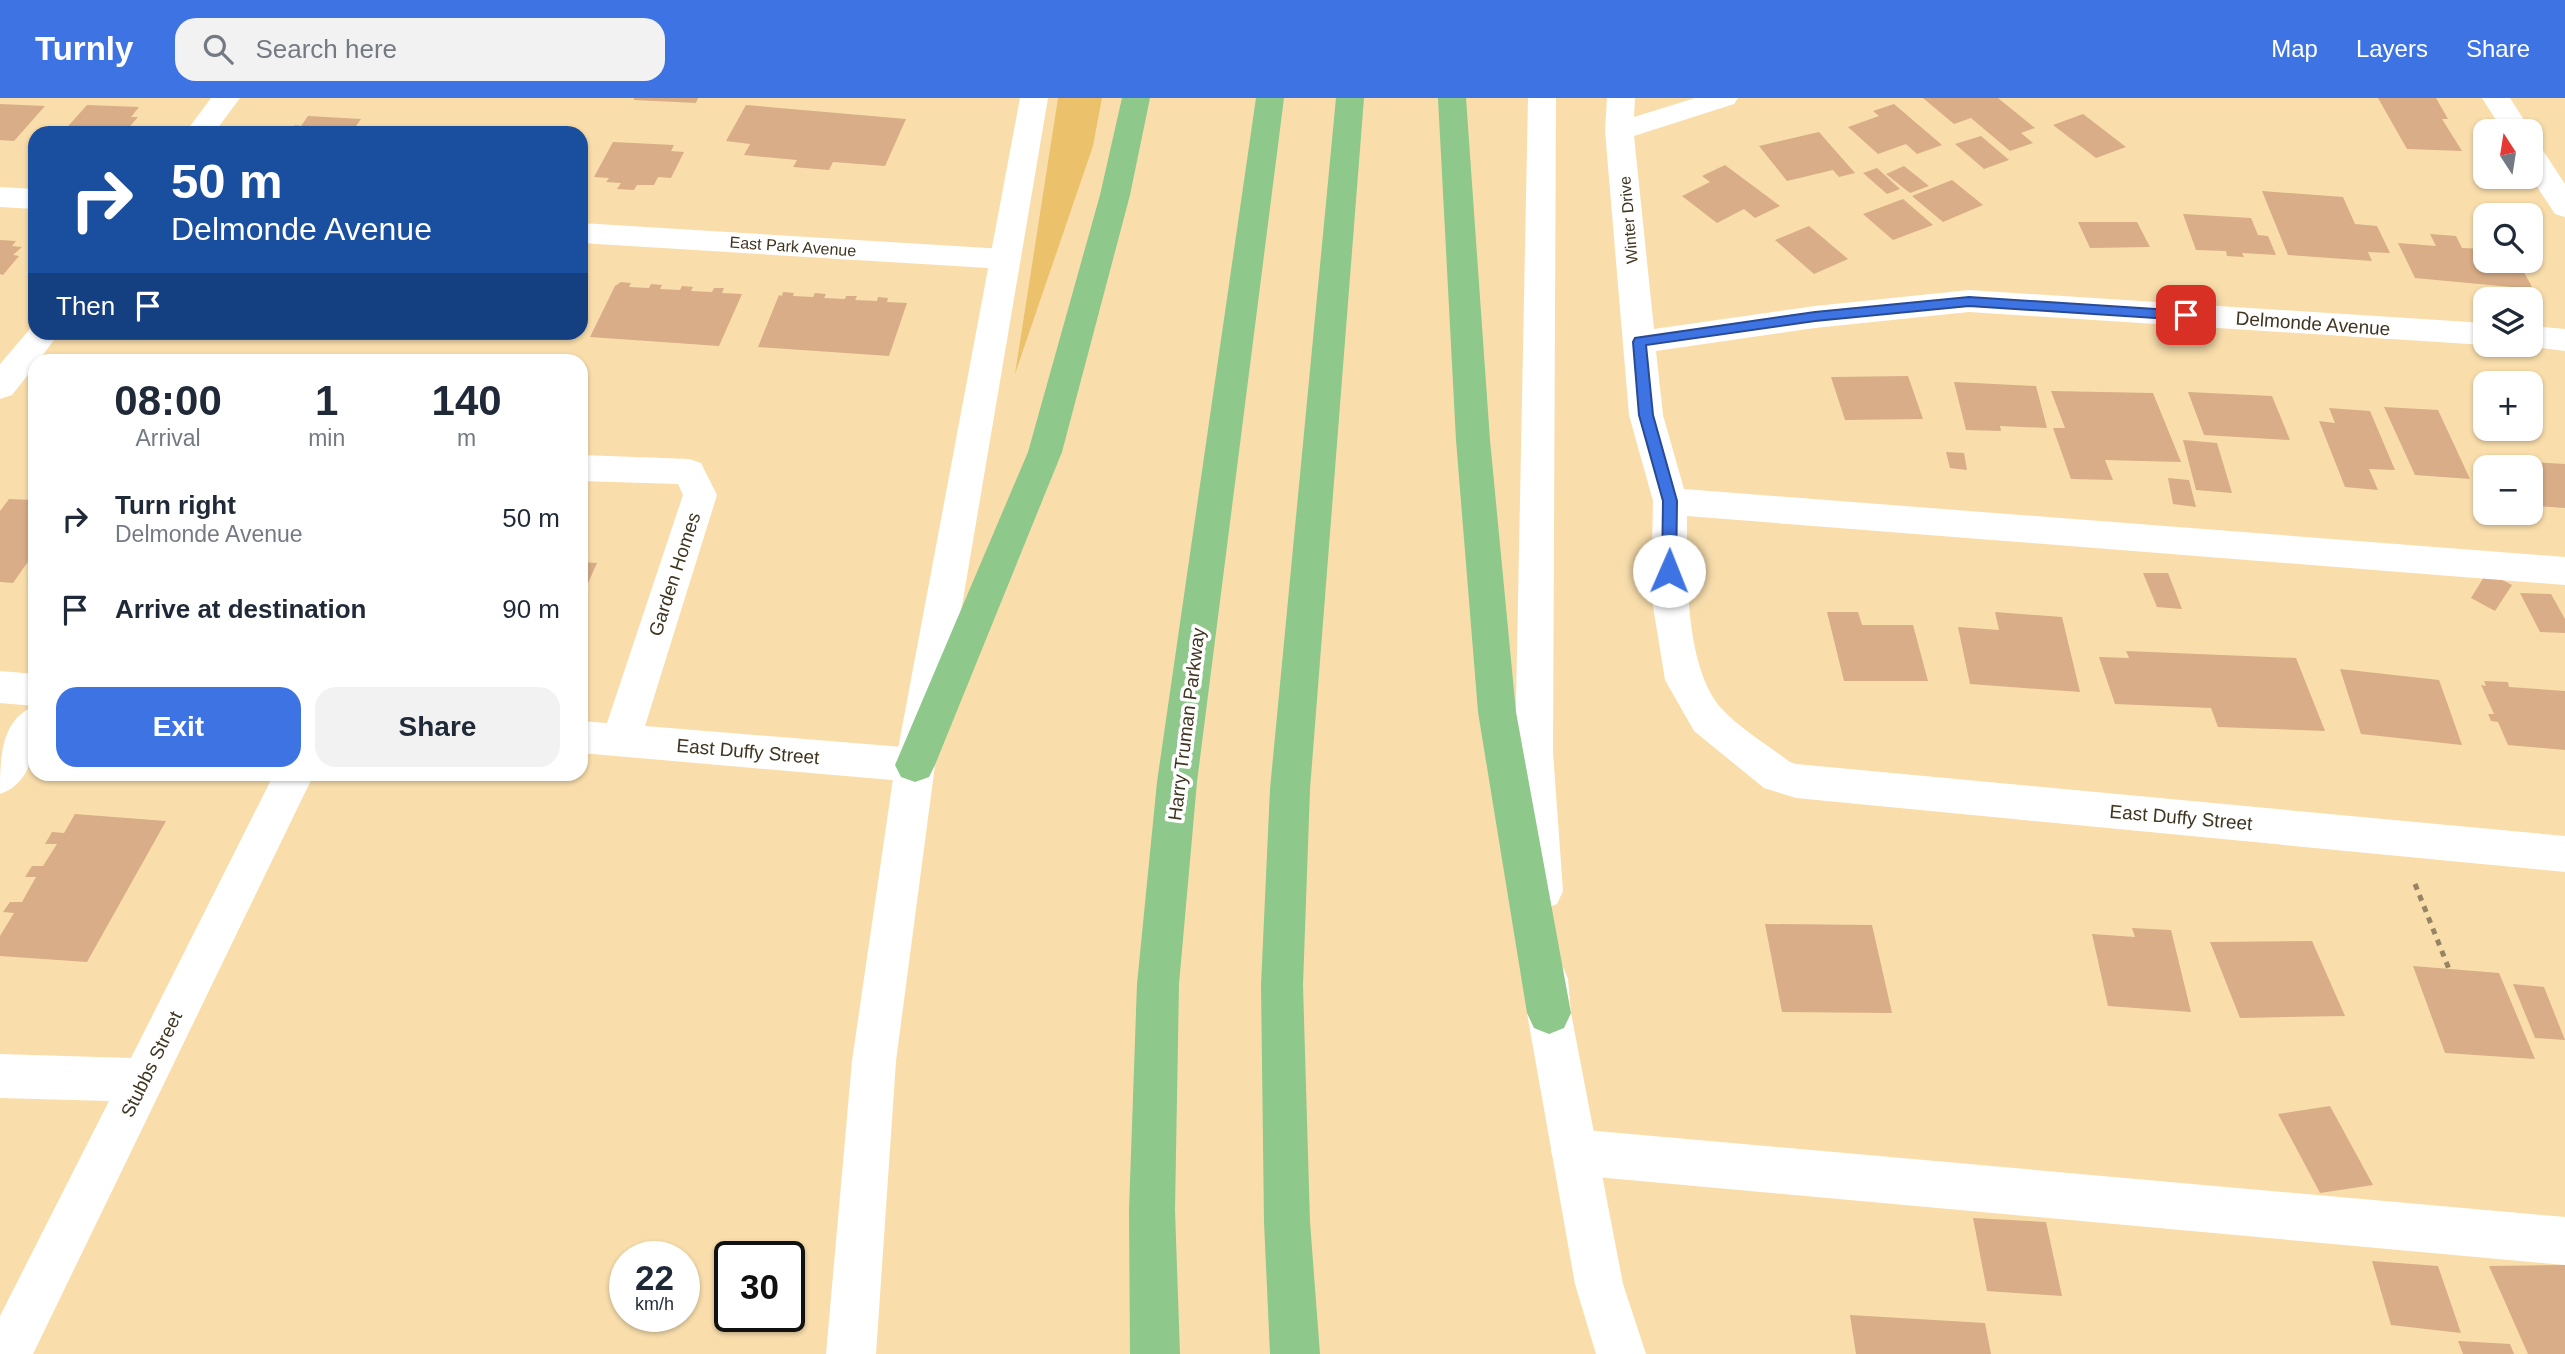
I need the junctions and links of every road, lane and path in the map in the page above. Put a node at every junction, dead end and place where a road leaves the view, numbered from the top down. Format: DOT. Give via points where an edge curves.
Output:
graph roads {
  1 [pos="226,98"];
  2 [pos="1034,98"];
  3 [pos="1136,98"];
  4 [pos="1270,98"];
  5 [pos="1350,98"];
  6 [pos="1452,98"];
  7 [pos="1542,98"];
  8 [pos="1621,98"];
  9 [pos="1724,98"];
  10 [pos="2496,98"];
  11 [pos="2509,119"];
  12 [pos="204,126"];
  13 [pos="1619,131"];
  14 [pos="2543,172"];
  15 [pos="0,197"];
  16 [pos="28,199"];
  17 [pos="2565,207"];
  18 [pos="588,233"];
  19 [pos="1004,259"];
  20 [pos="2473,333"];
  21 [pos="2543,338"];
  22 [pos="38,340"];
  23 [pos="2565,340"];
  24 [pos="1639,342"];
  25 [pos="0,387"];
  26 [pos="588,468"];
  27 [pos="1670,501"];
  28 [pos="2565,571"];
  29 [pos="0,687"];
  30 [pos="28,689"];
  31 [pos="28,734"];
  32 [pos="588,738"];
  33 [pos="621,740"];
  34 [pos="915,765"];
  35 [pos="0,777"];
  36 [pos="291,781"];
  37 [pos="1796,781"];
  38 [pos="2396,838"];
  39 [pos="2565,854"];
  40 [pos="2449,969"];
  41 [pos="1549,1013"];
  42 [pos="0,1076"];
  43 [pos="143,1080"];
  44 [pos="1574,1152"];
  45 [pos="2565,1241"];
  46 [pos="7,1354"];
  47 [pos="851,1354"];
  48 [pos="1155,1354"];
  49 [pos="1295,1354"];
  50 [pos="1621,1354"];
  1 -- 12 [label="street"];
  2 -- 19 [label="street"];
  3 -- 34 [label="highway" via="1115,195 1045,452"];
  4 -- 48 [label="highway, Harry Truman Parkway" via="1177,782 1158,984 1152,1210"];
  5 -- 49 [label="highway" via="1290,789 1282,985"];
  6 -- 41 [label="highway" via="1473,440 1497,712"];
  7 -- 41 [label="street" via="1534,752"];
  8 -- 13 [label="street, Winter Drive"];
  9 -- 13 [label="street"];
  10 -- 11 [label="street"];
  13 -- 24 [label="street, Winter Drive"];
  14 -- 17 [label="street"];
  15 -- 16 [label="street"];
  18 -- 19 [label="street, East Park Avenue"];
  19 -- 34 [label="street"];
  20 -- 24 [label="street, Delmonde Avenue" via="1969,301"];
  21 -- 23 [label="street"];
  22 -- 25 [label="street"];
  24 -- 27 [label="street, Winter Drive" via="1646,415"];
  26 -- 33 [label="street, Garden Homes" via="689,472 700,495"];
  27 -- 28 [label="street"];
  27 -- 37 [label="street, Winter Drive" via="1669,594 1684,680 1708,720 1779,776"];
  29 -- 30 [label="street"];
  31 -- 35 [label="street"];
  32 -- 33 [label="street, East Duffy Street"];
  33 -- 34 [label="street, East Duffy Street"];
  34 -- 47 [label="street" via="874,1062"];
  36 -- 43 [label="street, Stubbs Street"];
  37 -- 38 [label="street, East Duffy Street"];
  38 -- 39 [label="street, East Duffy Street"];
  38 -- 40 [label="path"];
  41 -- 44 [label="street"];
  42 -- 43 [label="street"];
  43 -- 46 [label="street, Stubbs Street"];
  44 -- 45 [label="street"];
  44 -- 50 [label="street" via="1599,1284"];
}
